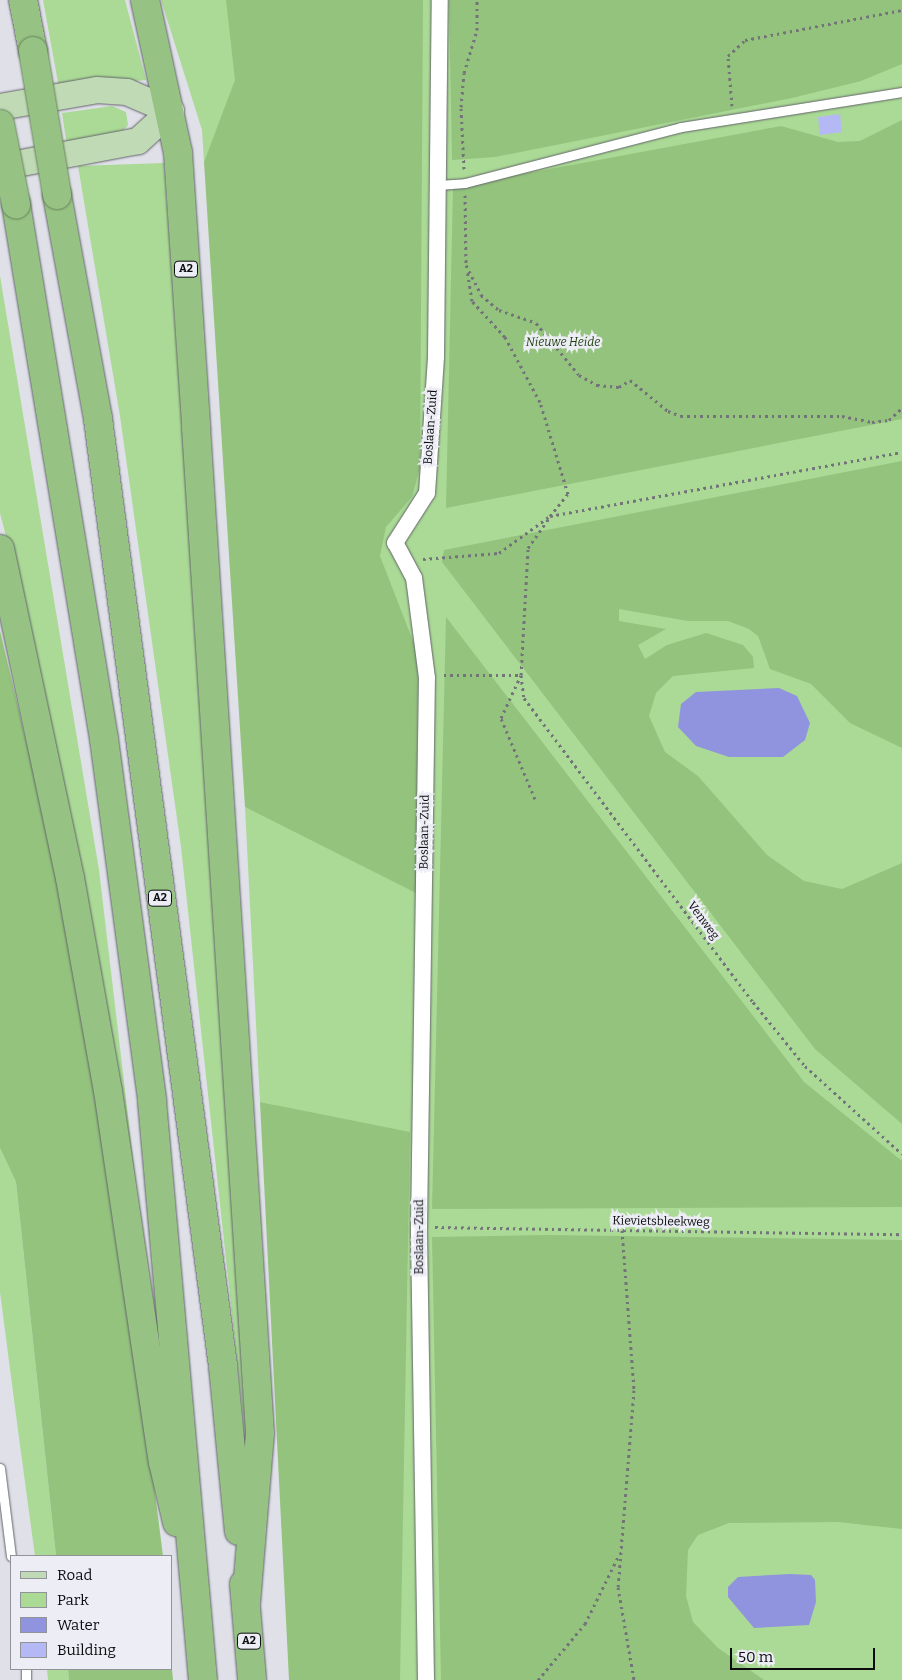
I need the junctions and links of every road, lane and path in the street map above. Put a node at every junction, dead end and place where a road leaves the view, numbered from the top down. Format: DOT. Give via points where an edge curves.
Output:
graph roads {
  1 [pos="23,0"];
  2 [pos="145,0"];
  3 [pos="440,0"];
  4 [pos="477,0"];
  5 [pos="902,10"];
  6 [pos="902,92"];
  7 [pos="0,106"];
  8 [pos="171,111"];
  9 [pos="734,119"];
  10 [pos="0,124"];
  11 [pos="0,167"];
  12 [pos="465,183"];
  13 [pos="438,185"];
  14 [pos="466,265"];
  15 [pos="902,408"];
  16 [pos="902,452"];
  17 [pos="550,516"];
  18 [pos="0,549"];
  19 [pos="405,561"];
  20 [pos="521,675"];
  21 [pos="427,678"];
  22 [pos="534,799"];
  23 [pos="902,1154"];
  24 [pos="419,1227"];
  25 [pos="622,1230"];
  26 [pos="902,1234"];
  27 [pos="0,1468"];
  28 [pos="620,1552"];
  29 [pos="11,1555"];
  30 [pos="246,1603"];
  31 [pos="198,1609"];
  32 [pos="203,1680"];
  33 [pos="252,1680"];
  34 [pos="426,1680"];
  35 [pos="538,1680"];
  36 [pos="634,1680"];
  1 -- 30 [label="highway, A2, bridge" via="98,419 222,1356"];
  2 -- 8 [label="highway, A2"];
  3 -- 13 [label="street, Boslaan-Zuid"];
  4 -- 12 [label="path" via="477,30 464,73 461,107"];
  5 -- 9 [label="path" via="746,40 728,56"];
  6 -- 9 [label="lane"];
  7 -- 8 [label="main road" via="97,90 127,92"];
  8 -- 11 [label="main road" via="138,141"];
  8 -- 30 [label="highway, A2" via="181,193 260,1433"];
  9 -- 12 [label="lane" via="681,127"];
  10 -- 31 [label="highway, bridge" via="104,740 148,1072"];
  12 -- 13 [label="lane"];
  12 -- 14 [label="path"];
  13 -- 19 [label="street, Boslaan-Zuid" via="436,356 427,493 395,543"];
  14 -- 15 [label="path" via="481,296 499,310 536,323 580,375 597,385 619,387 630,380 668,411 681,416 842,416 872,422 889,420"];
  14 -- 17 [label="path" via="472,301 505,336 540,402 560,459 568,494"];
  16 -- 17 [label="path"];
  17 -- 19 [label="path" via="500,552"];
  17 -- 20 [label="path" via="528,548"];
  18 -- 31 [label="highway" via="70,878 109,1101 163,1462"];
  19 -- 21 [label="street, Boslaan-Zuid" via="414,578"];
  20 -- 21 [label="path"];
  20 -- 22 [label="path" via="501,718"];
  20 -- 23 [label="path, Venweg" via="524,698 753,1002 805,1066"];
  21 -- 24 [label="street, Boslaan-Zuid"];
  24 -- 25 [label="path, Kievietsbleekweg"];
  24 -- 34 [label="street, Boslaan-Zuid"];
  25 -- 26 [label="path, Kievietsbleekweg"];
  25 -- 28 [label="path" via="634,1390"];
  27 -- 29 [label="lane"];
  28 -- 35 [label="path" via="585,1624"];
  28 -- 36 [label="path" via="618,1587"];
  30 -- 33 [label="highway, A2"];
  31 -- 32 [label="highway"];
}
